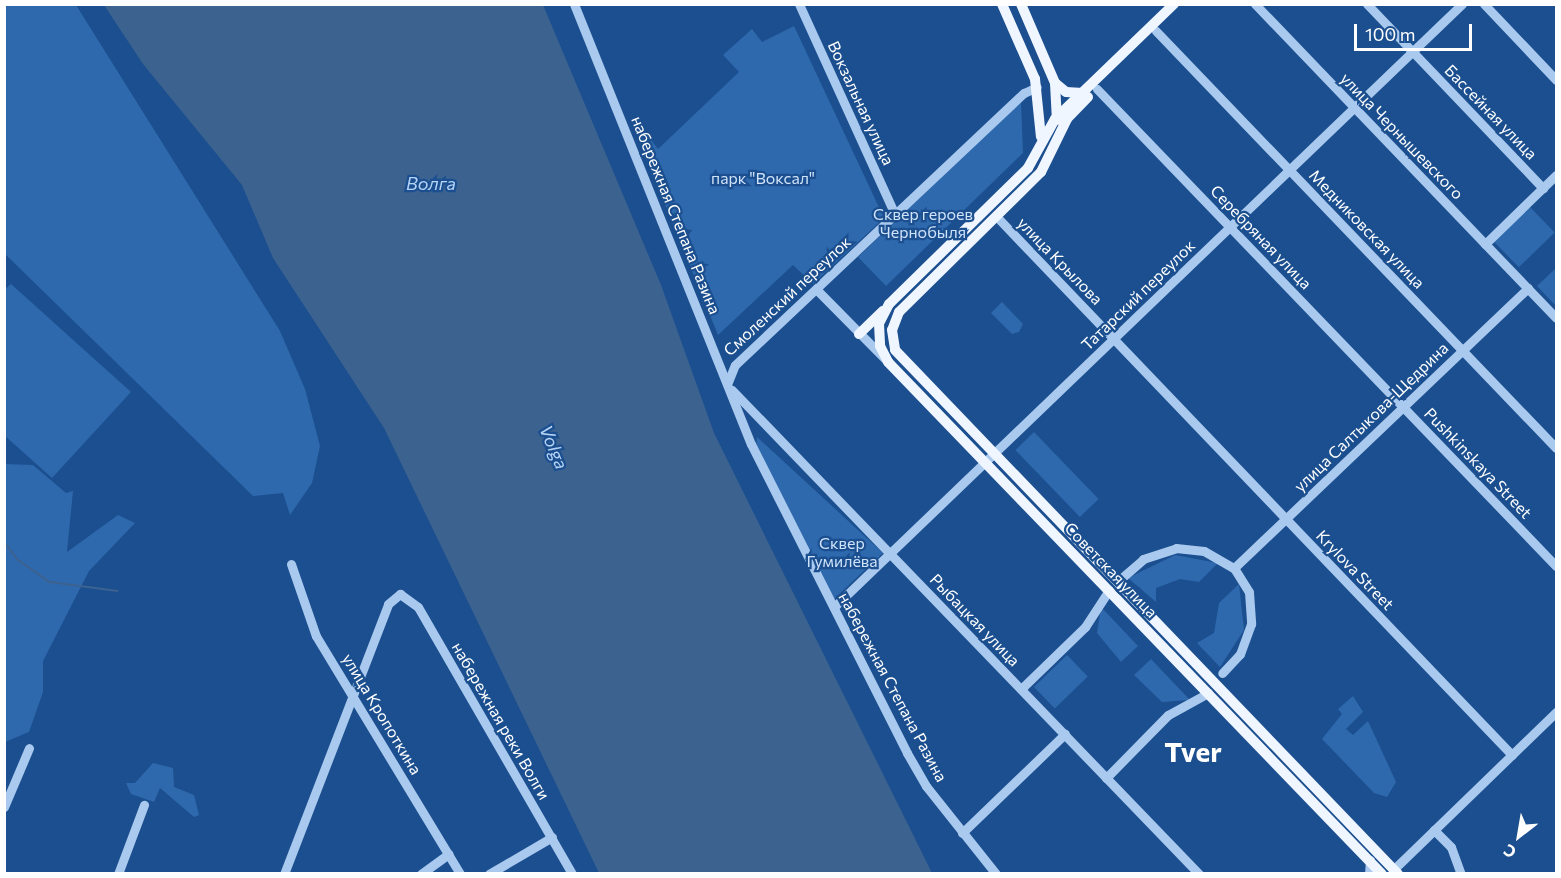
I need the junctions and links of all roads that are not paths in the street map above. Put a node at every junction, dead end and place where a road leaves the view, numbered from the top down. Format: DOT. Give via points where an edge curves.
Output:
graph roads {
  1 [pos="574,4"];
  2 [pos="799,4"];
  3 [pos="1002,4"];
  4 [pos="1021,4"];
  5 [pos="1174,4"];
  6 [pos="1183,4"];
  7 [pos="1255,4"];
  8 [pos="1367,4"];
  9 [pos="1462,4"];
  10 [pos="1484,4"];
  11 [pos="1156,30"];
  12 [pos="1413,52"];
  13 [pos="1557,80"];
  14 [pos="1036,83"];
  15 [pos="1055,83"];
  16 [pos="1097,88"];
  17 [pos="1086,95"];
  18 [pos="1057,101"];
  19 [pos="1069,105"];
  20 [pos="1354,108"];
  21 [pos="1057,116"];
  22 [pos="1040,146"];
  23 [pos="1053,153"];
  24 [pos="1289,171"];
  25 [pos="1557,175"];
  26 [pos="1543,188"];
  27 [pos="895,215"];
  28 [pos="997,218"];
  29 [pos="1231,227"];
  30 [pos="1485,244"];
  31 [pos="1528,288"];
  32 [pos="816,289"];
  33 [pos="889,304"];
  34 [pos="1557,318"];
  35 [pos="859,334"];
  36 [pos="1114,339"];
  37 [pos="1462,350"];
  38 [pos="888,362"];
  39 [pos="729,387"];
  40 [pos="1403,407"];
  41 [pos="1557,448"];
  42 [pos="990,459"];
  43 [pos="1286,519"];
  44 [pos="891,554"];
  45 [pos="291,564"];
  46 [pos="1557,566"];
  47 [pos="1234,568"];
  48 [pos="1113,586"];
  49 [pos="834,608"];
  50 [pos="1222,673"];
  51 [pos="1191,675"];
  52 [pos="1211,680"];
  53 [pos="1021,689"];
  54 [pos="354,693"];
  55 [pos="1208,693"];
  56 [pos="1557,712"];
  57 [pos="1065,734"];
  58 [pos="29,748"];
  59 [pos="1512,755"];
  60 [pos="1106,778"];
  61 [pos="144,805"];
  62 [pos="4,807"];
  63 [pos="1434,830"];
  64 [pos="962,833"];
  65 [pos="552,837"];
  66 [pos="449,855"];
  67 [pos="1370,860"];
  68 [pos="1396,871"];
  69 [pos="118,873"];
  70 [pos="284,873"];
  71 [pos="422,873"];
  72 [pos="460,873"];
  73 [pos="489,873"];
  74 [pos="572,873"];
  75 [pos="996,873"];
  76 [pos="1199,873"];
  77 [pos="1369,873"];
  78 [pos="1375,873"];
  79 [pos="1382,873"];
  80 [pos="1408,873"];
  81 [pos="1461,873"];
  1 -- 39 [label="street, набережная Степана Разина"];
  2 -- 27 [label="street, Вокзальная улица"];
  3 -- 14 [label="main road"];
  4 -- 15 [label="main road"];
  5 -- 17 [label="main road"];
  6 -- 11 [label="main road"];
  7 -- 20 [label="street, улица Чернышевского"];
  8 -- 12 [label="street, Бассейная улица"];
  9 -- 12 [label="street, Татарский переулок"];
  10 -- 13 [label="street"];
  11 -- 16 [label="main road"];
  11 -- 24 [label="street, Медниковская улица"];
  12 -- 20 [label="street, Татарский переулок"];
  12 -- 26 [label="street, Бассейная улица"];
  14 -- 18 [label="main road"];
  14 -- 22 [label="main road"];
  14 -- 27 [label="street, Смоленский переулок"];
  15 -- 17 [label="main road" via="1066,92"];
  15 -- 18 [label="main road"];
  16 -- 17 [label="main road"];
  16 -- 29 [label="street, Серебряная улица"];
  17 -- 19 [label="main road"];
  17 -- 23 [label="main road" via="1068,119"];
  18 -- 19 [label="main road"];
  18 -- 21 [label="main road"];
  19 -- 21 [label="main road"];
  20 -- 24 [label="street, Татарский переулок"];
  20 -- 30 [label="street, улица Чернышевского"];
  21 -- 22 [label="main road"];
  21 -- 23 [label="main road"];
  22 -- 33 [label="main road" via="1028,168"];
  23 -- 28 [label="main road"];
  24 -- 29 [label="street, Татарский переулок"];
  24 -- 37 [label="street, Медниковская улица"];
  25 -- 26 [label="street"];
  26 -- 30 [label="street"];
  27 -- 32 [label="street, Смоленский переулок"];
  28 -- 36 [label="street, улица Крылова"];
  28 -- 42 [label="main road, Советская улица" via="899,312 891,333 898,355"];
  29 -- 36 [label="street, Татарский переулок"];
  29 -- 40 [label="street, Серебряная улица"];
  30 -- 31 [label="street, улица Чернышевского"];
  31 -- 34 [label="street, улица Чернышевского"];
  31 -- 37 [label="street, улица Салтыкова-Щедрина"];
  32 -- 35 [label="street, Советская улица"];
  32 -- 39 [label="street, Смоленский переулок" via="733,367"];
  33 -- 35 [label="main road"];
  33 -- 38 [label="main road" via="878,331"];
  35 -- 38 [label="street, Советская улица"];
  36 -- 42 [label="street, Татарский переулок"];
  36 -- 43 [label="street, улица Крылова"];
  37 -- 40 [label="street, улица Салтыкова-Щедрина"];
  37 -- 41 [label="street, Медниковская улица"];
  38 -- 42 [label="main road, Советская улица"];
  39 -- 44 [label="street, Рыбацкая улица"];
  39 -- 49 [label="street, набережная Степана Разина" via="751,444"];
  40 -- 43 [label="street, улица Салтыкова-Щедрина"];
  40 -- 46 [label="street, Pushkinskaya Street"];
  42 -- 44 [label="street, Татарский переулок"];
  42 -- 48 [label="main road, Советская улица"];
  43 -- 47 [label="street, улица Салтыкова-Щедрина"];
  43 -- 59 [label="street, Krylova Street"];
  44 -- 49 [label="street, Татарский переулок"];
  44 -- 53 [label="street, Рыбацкая улица"];
  45 -- 54 [label="street, улица Кропоткина" via="316,636"];
  47 -- 48 [label="street" via="1204,551 1176,548 1143,559"];
  47 -- 50 [label="street" via="1249,592 1251,624 1242,650"];
  48 -- 51 [label="main road, Советская улица"];
  48 -- 52 [label="main road, Советская улица" via="1130,595"];
  48 -- 53 [label="street" via="1085,627"];
  49 -- 64 [label="street, набережная Степана Разина" via="907,753"];
  50 -- 52 [label="main road"];
  51 -- 52 [label="main road"];
  51 -- 55 [label="main road, Советская улица"];
  52 -- 68 [label="main road, Советская улица"];
  53 -- 57 [label="street, Рыбацкая улица"];
  54 -- 65 [label="street, набережная реки Волги" via="395,595 404,595 418,607"];
  54 -- 66 [label="street, улица Кропоткина"];
  54 -- 70 [label="street"];
  55 -- 60 [label="street" via="1168,715"];
  55 -- 67 [label="main road, Советская улица"];
  56 -- 59 [label="street"];
  57 -- 60 [label="street, Рыбацкая улица"];
  57 -- 64 [label="street"];
  58 -- 62 [label="street"];
  59 -- 63 [label="street"];
  60 -- 76 [label="street, Рыбацкая улица"];
  61 -- 69 [label="street"];
  63 -- 68 [label="street"];
  63 -- 81 [label="street" via="1451,847"];
  64 -- 75 [label="street, набережная Степана Разина"];
  65 -- 73 [label="street"];
  65 -- 74 [label="street, набережная реки Волги"];
  66 -- 71 [label="street"];
  66 -- 72 [label="street, улица Кропоткина"];
  67 -- 77 [label="street"];
  67 -- 78 [label="street"];
  67 -- 79 [label="main road, Советская улица"];
  68 -- 80 [label="main road"];
}
